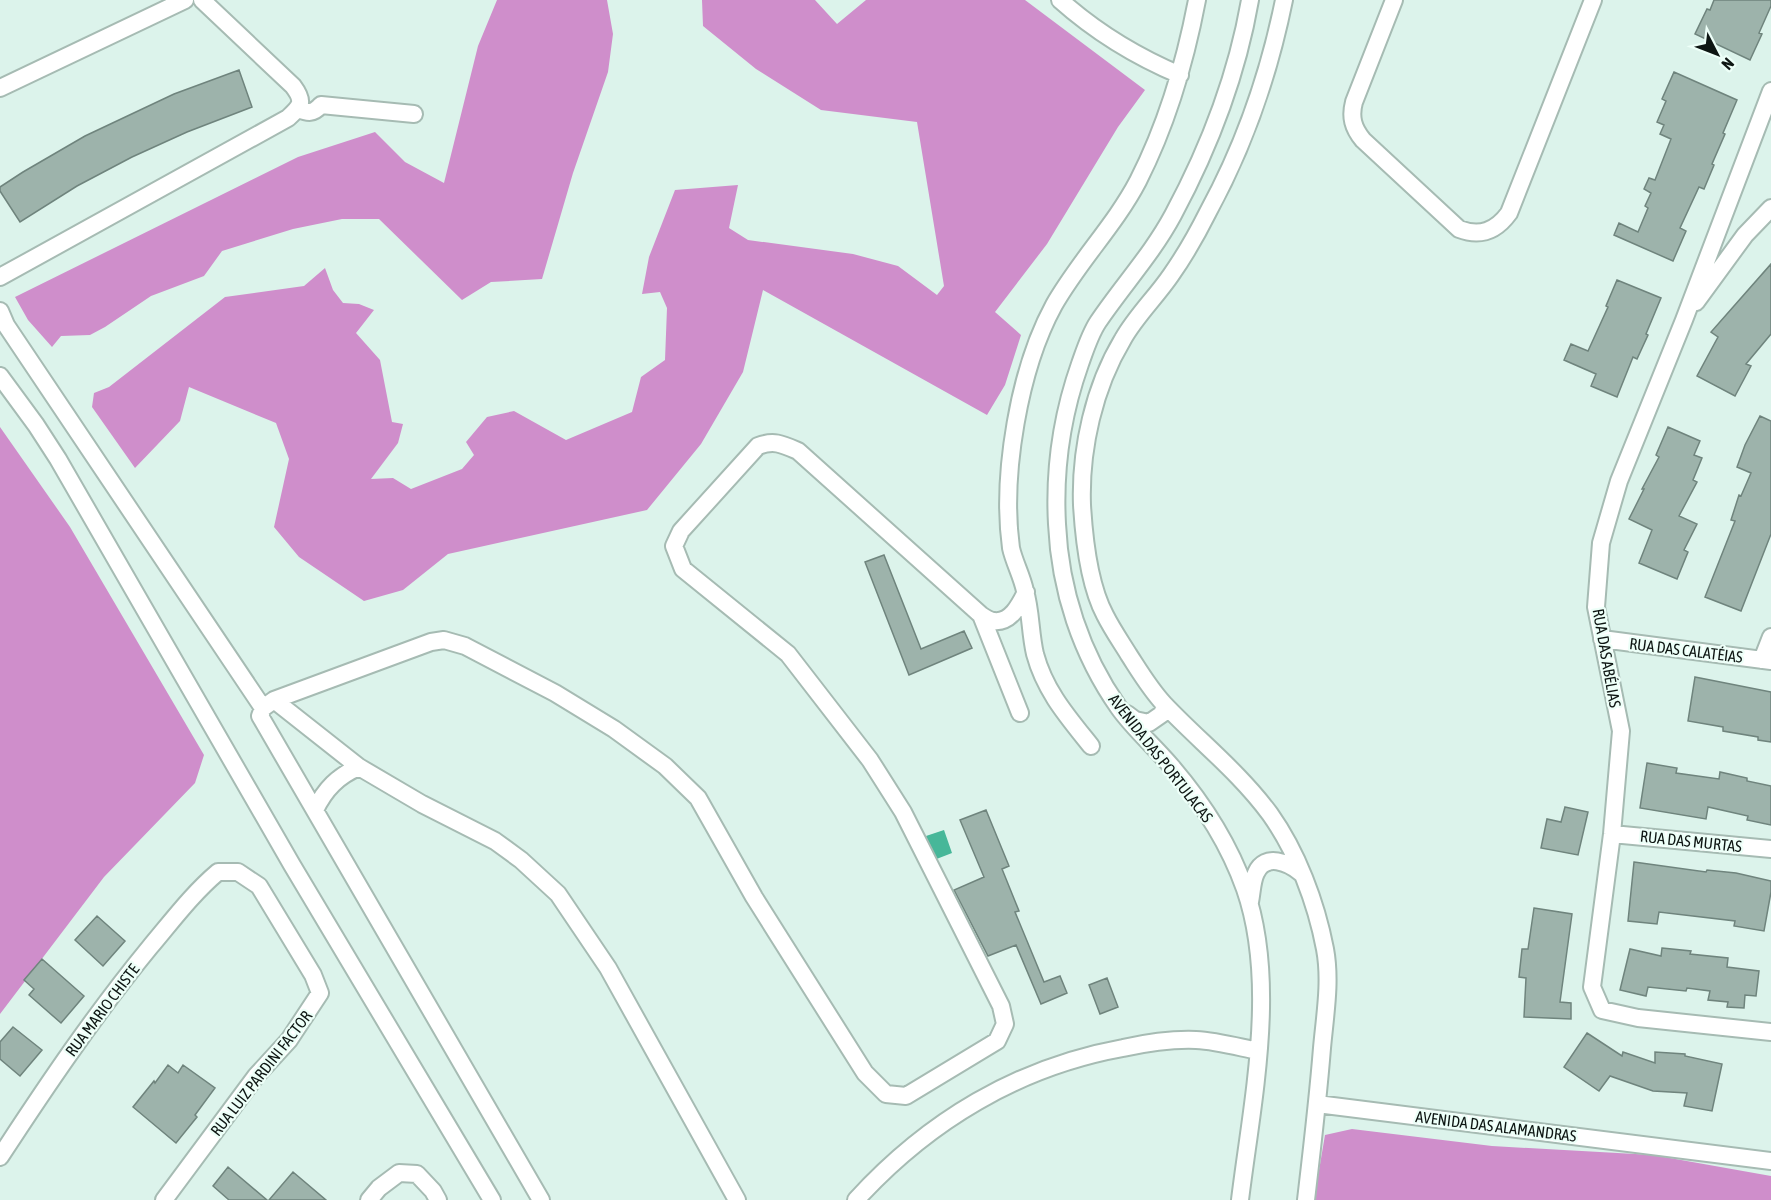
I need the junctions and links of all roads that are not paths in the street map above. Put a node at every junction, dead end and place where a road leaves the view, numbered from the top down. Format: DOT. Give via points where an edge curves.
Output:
graph roads {
  1 [pos="184,0"];
  2 [pos="202,0"];
  3 [pos="1060,0"];
  4 [pos="1197,0"];
  5 [pos="1250,0"];
  6 [pos="1284,0"];
  7 [pos="1394,0"];
  8 [pos="1574,0"];
  9 [pos="1592,3"];
  10 [pos="1180,75"];
  11 [pos="0,88"];
  12 [pos="1771,91"];
  13 [pos="299,102"];
  14 [pos="414,114"];
  15 [pos="1771,208"];
  16 [pos="1721,222"];
  17 [pos="1745,235"];
  18 [pos="0,277"];
  19 [pos="0,311"];
  20 [pos="1684,320"];
  21 [pos="0,376"];
  22 [pos="1026,592"];
  23 [pos="981,615"];
  24 [pos="1771,637"];
  25 [pos="1602,639"];
  26 [pos="1767,660"];
  27 [pos="268,704"];
  28 [pos="1165,705"];
  29 [pos="1119,708"];
  30 [pos="1020,713"];
  31 [pos="1091,746"];
  32 [pos="359,767"];
  33 [pos="315,810"];
  34 [pos="1611,834"];
  35 [pos="1771,849"];
  36 [pos="218,872"];
  37 [pos="1301,873"];
  38 [pos="1250,903"];
  39 [pos="1771,1032"];
  40 [pos="1258,1051"];
  41 [pos="1317,1104"];
  42 [pos="0,1157"];
  43 [pos="1771,1161"];
  44 [pos="164,1200"];
  45 [pos="369,1200"];
  46 [pos="438,1200"];
  47 [pos="492,1200"];
  48 [pos="541,1200"];
  49 [pos="737,1200"];
  50 [pos="856,1200"];
  51 [pos="1240,1200"];
  52 [pos="1306,1200"];
  1 -- 11 [label="street"];
  2 -- 13 [label="street" via="293,86"];
  3 -- 10 [label="street" via="1114,43"];
  4 -- 10 [label="street"];
  5 -- 29 [label="street, AVENIDA DAS PORTULACAS" via="1230,79 1205,148 1155,246 1096,324 1074,382 1062,432 1056,498 1064,581 1079,635"];
  6 -- 28 [label="street" via="1254,110 1226,178 1172,275 1124,337 1103,381 1089,428 1082,501 1086,547 1096,591 1103,613 1147,684"];
  7 -- 9 [label="street" via="1354,102 1354,127 1459,230 1475,233 1491,230 1509,213"];
  8 -- 9 [label="street"];
  10 -- 22 [label="street" via="1139,180 1054,305 1029,369 1014,436 1009,498 1012,549"];
  12 -- 16 [label="street, RUA DAS ABÉLIAS"];
  13 -- 14 [label="street" via="314,93 321,105"];
  13 -- 18 [label="street" via="288,118"];
  15 -- 17 [label="street"];
  16 -- 17 [label="street"];
  16 -- 20 [label="street, RUA DAS ABÉLIAS"];
  17 -- 20 [label="street"];
  19 -- 27 [label="street"];
  20 -- 25 [label="street, RUA DAS ABÉLIAS" via="1618,481 1601,543 1596,607"];
  21 -- 47 [label="street" via="58,459 292,866"];
  22 -- 23 [label="street" via="1006,619 995,621"];
  22 -- 31 [label="street" via="1035,654 1052,696"];
  23 -- 27 [label="street" via="798,451 779,442 758,446 681,531 674,546 683,569 788,654 870,760 903,812 1001,1006 1005,1024 997,1041 906,1096 886,1094 865,1073 754,897 698,798 665,766 614,729 555,693 465,646 444,640"];
  23 -- 30 [label="street"];
  24 -- 26 [label="street"];
  25 -- 26 [label="street, RUA DAS CALATÉIAS"];
  25 -- 34 [label="street, RUA DAS ABÉLIAS" via="1621,731"];
  27 -- 32 [label="street"];
  27 -- 33 [label="street" via="260,716"];
  28 -- 29 [label="street" via="1162,714 1149,723 1135,720"];
  28 -- 37 [label="street" via="1251,790 1286,840"];
  29 -- 38 [label="street, AVENIDA DAS PORTULACAS" via="1203,807"];
  32 -- 33 [label="street" via="334,782"];
  32 -- 49 [label="street" via="495,841 558,894 608,968"];
  33 -- 48 [label="street"];
  34 -- 35 [label="street, RUA DAS MURTAS"];
  34 -- 39 [label="street, RUA DAS ABÉLIAS" via="1592,987 1602,1010 1638,1018"];
  36 -- 42 [label="street, RUA MARIO CHISTE" via="198,888 112,993"];
  36 -- 44 [label="street, RUA LUIZ PARDINI FACTOR" via="238,872 259,886 320,993 289,1040 256,1076"];
  37 -- 38 [label="street" via="1282,861 1262,865 1255,875"];
  37 -- 41 [label="street" via="1317,917 1328,971"];
  38 -- 40 [label="street, AVENIDA DAS PORTULACAS" via="1260,969"];
  40 -- 50 [label="street" via="1196,1040 1166,1042 1108,1051 1051,1067 996,1090 944,1121 896,1159"];
  40 -- 51 [label="street, AVENIDA DAS PORTULACAS"];
  41 -- 43 [label="street, AVENIDA DAS ALAMANDRAS"];
  41 -- 52 [label="street"];
  45 -- 46 [label="street" via="399,1173 417,1174"];
}
